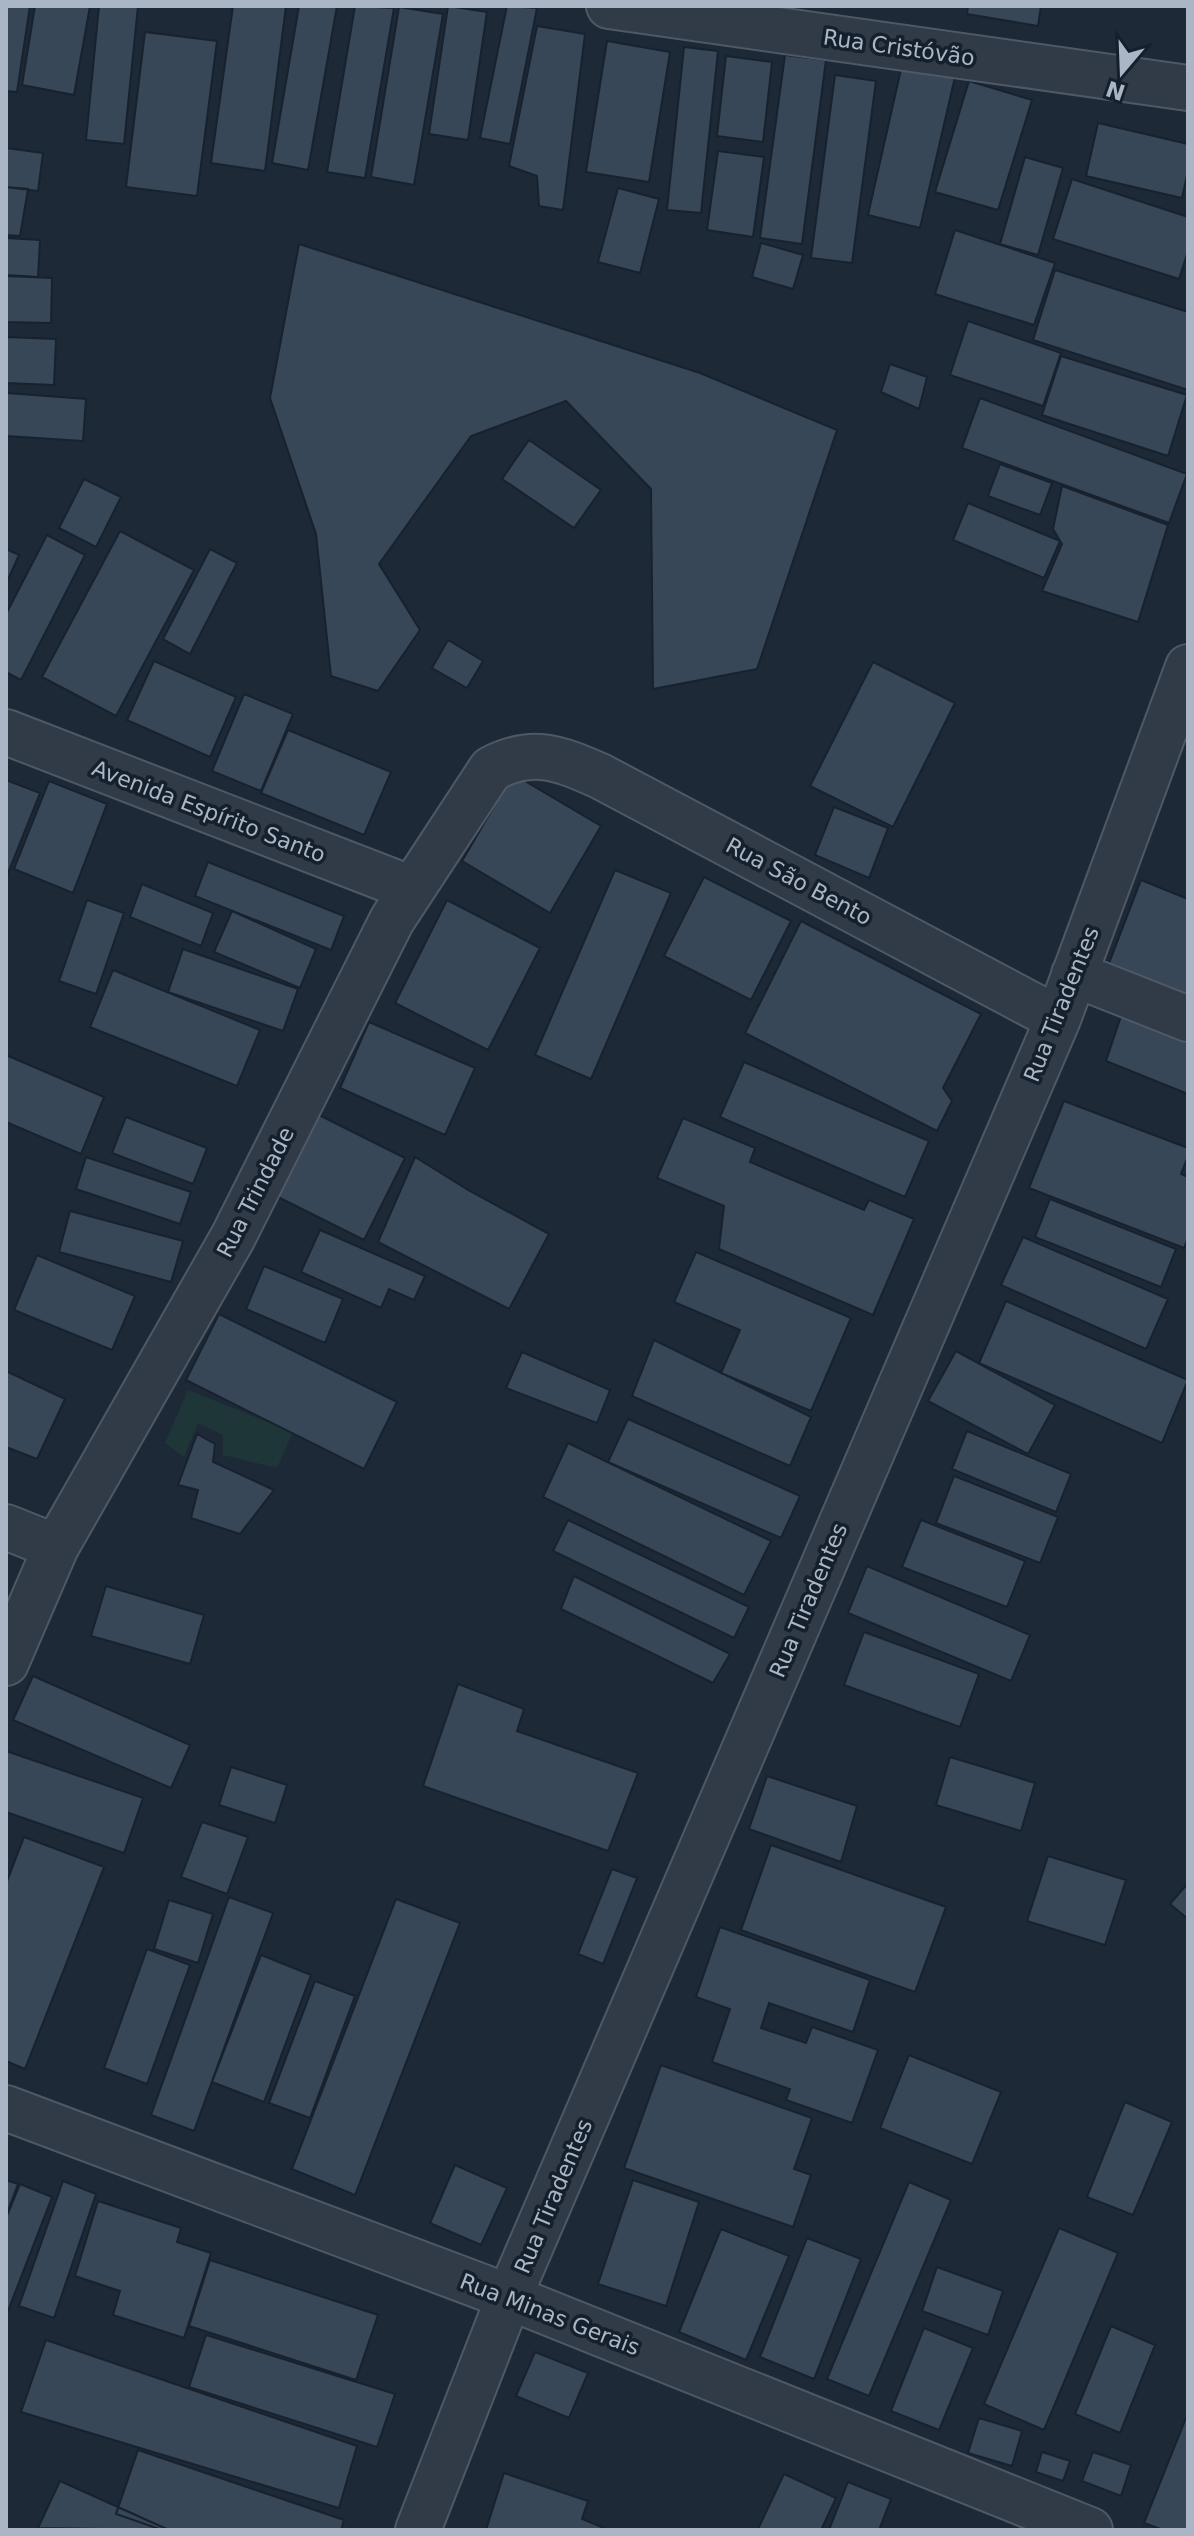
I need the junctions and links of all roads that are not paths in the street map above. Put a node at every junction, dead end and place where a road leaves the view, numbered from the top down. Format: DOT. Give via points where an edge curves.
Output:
graph roads {
  1 [pos="609,6"];
  2 [pos="1188,88"];
  3 [pos="1188,667"];
  4 [pos="6,732"];
  5 [pos="537,755"];
  6 [pos="412,889"];
  7 [pos="1074,974"];
  8 [pos="1058,1019"];
  9 [pos="1188,1019"];
  10 [pos="6,1527"];
  11 [pos="56,1547"];
  12 [pos="6,1663"];
  13 [pos="6,2108"];
  14 [pos="509,2297"];
  15 [pos="418,2530"];
  16 [pos="1090,2530"];
  1 -- 2 [label="street, Rua Cristóvão"];
  3 -- 7 [label="street, Rua Tiradentes"];
  4 -- 6 [label="street, Avenida Espírito Santo"];
  5 -- 6 [label="street, Rua Trindade" via="491,769"];
  5 -- 8 [label="street, Rua São Bento" via="600,776"];
  6 -- 11 [label="street, Rua Trindade" via="233,1237"];
  7 -- 8 [label="street, Rua Tiradentes"];
  7 -- 9 [label="street"];
  8 -- 14 [label="street, Rua Tiradentes"];
  10 -- 11 [label="street"];
  11 -- 12 [label="street, Rua Trindade"];
  13 -- 14 [label="street, Rua Minas Gerais"];
  14 -- 15 [label="street, Rua Tiradentes"];
  14 -- 16 [label="street, Rua Minas Gerais"];
}
